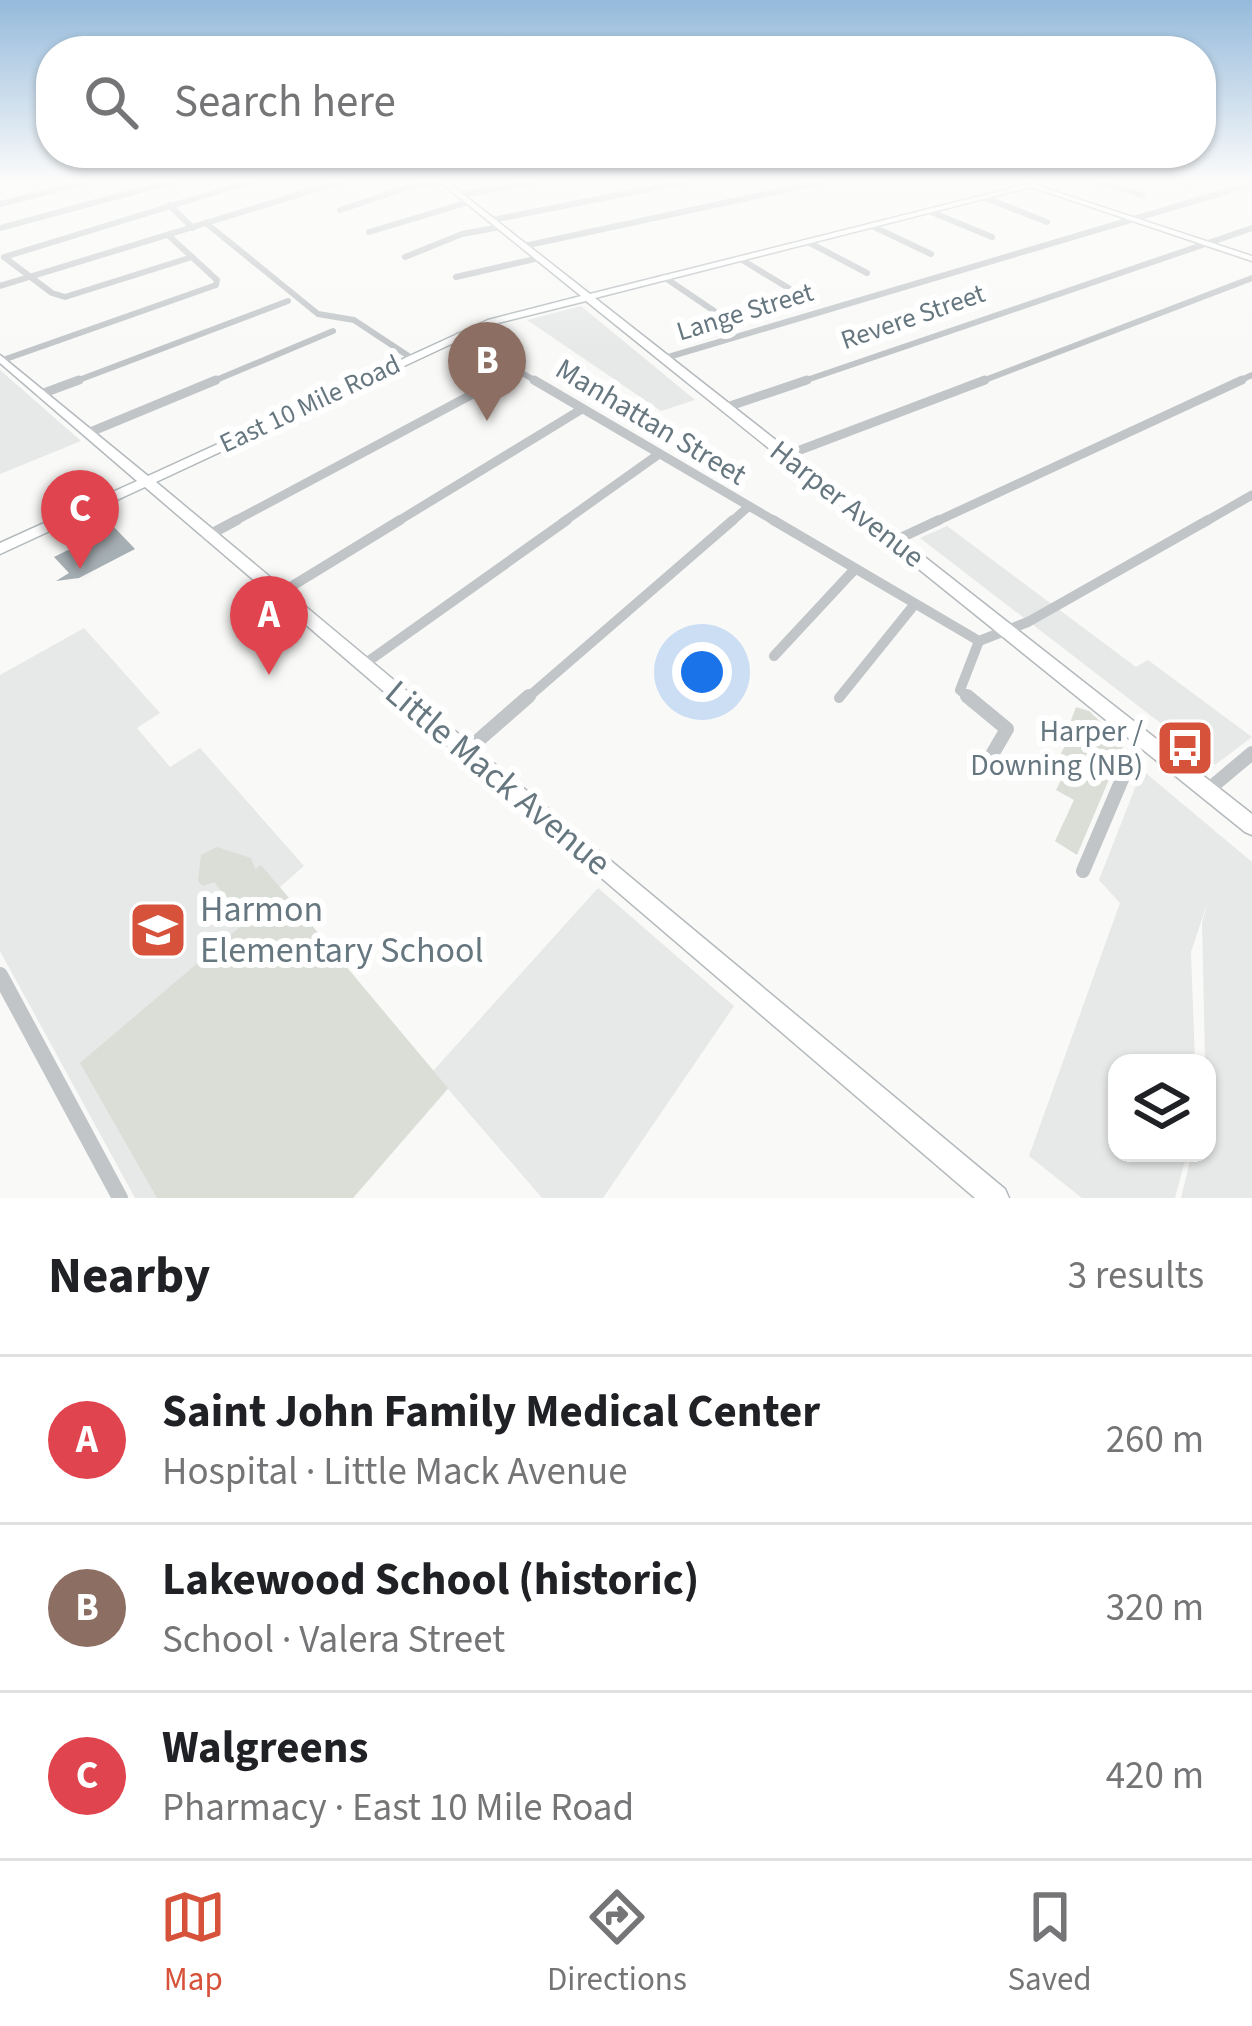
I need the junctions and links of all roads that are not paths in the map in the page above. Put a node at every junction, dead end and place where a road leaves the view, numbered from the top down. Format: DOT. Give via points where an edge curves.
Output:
graph roads {
  1 [pos="64,237"];
  2 [pos="162,237"];
  3 [pos="170,237"];
  4 [pos="222,237"];
  5 [pos="455,237"];
  6 [pos="512,237"];
  7 [pos="566,237"];
  8 [pos="827,237"];
  9 [pos="895,237"];
  10 [pos="1070,237"];
  11 [pos="1184,237"];
  12 [pos="1226,237"];
  13 [pos="808,242"];
  14 [pos="1205,244"];
  15 [pos="524,246"];
  16 [pos="932,254"];
  17 [pos="192,257"];
  18 [pos="405,257"];
  19 [pos="539,258"];
  20 [pos="739,258"];
  21 [pos="1252,259"];
  22 [pos="867,273"];
  23 [pos="28,277"];
  24 [pos="456,277"];
  25 [pos="664,277"];
  26 [pos="1252,278"];
  27 [pos="0,286"];
  28 [pos="795,292"];
  29 [pos="588,296"];
  30 [pos="288,301"];
  31 [pos="717,313"];
  32 [pos="333,331"];
  33 [pos="458,335"];
  34 [pos="410,357"];
  35 [pos="665,358"];
  36 [pos="2,359"];
  37 [pos="517,370"];
  38 [pos="1252,375"];
  39 [pos="41,394"];
  40 [pos="727,407"];
  41 [pos="582,409"];
  42 [pos="88,433"];
  43 [pos="659,454"];
  44 [pos="787,455"];
  45 [pos="145,482"];
  46 [pos="1252,495"];
  47 [pos="748,507"];
  48 [pos="207,536"];
  49 [pos="894,541"];
  50 [pos="0,549"];
  51 [pos="854,570"];
  52 [pos="278,594"];
  53 [pos="914,605"];
  54 [pos="1009,632"];
  55 [pos="979,641"];
  56 [pos="774,656"];
  57 [pos="363,665"];
  58 [pos="839,698"];
  59 [pos="1140,737"];
  60 [pos="466,751"];
  61 [pos="1252,753"];
  62 [pos="983,770"];
  63 [pos="1208,790"];
  64 [pos="1252,826"];
  65 [pos="1083,871"];
  66 [pos="0,975"];
  67 [pos="111,1194"];
  68 [pos="996,1198"];
  1 -- 23 [label="street" via="5,255"];
  2 -- 23 [label="street"];
  3 -- 17 [label="street"];
  4 -- 34 [label="street" via="323,317 354,320"];
  5 -- 18 [label="street"];
  6 -- 15 [label="main road, Harper Avenue"];
  7 -- 15 [label="street"];
  8 -- 13 [label="main road, East 10 Mile Road"];
  9 -- 16 [label="street"];
  10 -- 35 [label="street, Lange Street"];
  11 -- 14 [label="main road"];
  12 -- 14 [label="street, Revere Street"];
  13 -- 20 [label="main road, East 10 Mile Road"];
  13 -- 22 [label="street"];
  14 -- 21 [label="main road"];
  14 -- 40 [label="street, Revere Street"];
  15 -- 19 [label="main road, Harper Avenue"];
  17 -- 23 [label="street" via="65,297"];
  17 -- 36 [label="street" via="216,285"];
  19 -- 24 [label="street"];
  19 -- 29 [label="main road, Harper Avenue"];
  20 -- 25 [label="main road, East 10 Mile Road"];
  20 -- 28 [label="street"];
  23 -- 27 [label="street"];
  25 -- 29 [label="main road, East 10 Mile Road"];
  25 -- 31 [label="street"];
  26 -- 44 [label="street"];
  29 -- 33 [label="main road, East 10 Mile Road"];
  29 -- 35 [label="main road, Harper Avenue"];
  30 -- 39 [label="street"];
  32 -- 42 [label="street"];
  33 -- 34 [label="main road, East 10 Mile Road"];
  33 -- 37 [label="street, Manhattan Street"];
  34 -- 45 [label="main road, East 10 Mile Road"];
  35 -- 40 [label="main road, Harper Avenue"];
  36 -- 39 [label="main road, Little Mack Avenue"];
  37 -- 41 [label="street, Manhattan Street"];
  37 -- 48 [label="street"];
  38 -- 49 [label="street"];
  39 -- 42 [label="main road, Little Mack Avenue"];
  40 -- 44 [label="main road, Harper Avenue"];
  41 -- 43 [label="street, Manhattan Street"];
  41 -- 52 [label="street"];
  42 -- 45 [label="main road, Little Mack Avenue"];
  43 -- 47 [label="street, Manhattan Street"];
  43 -- 57 [label="street"];
  44 -- 49 [label="main road, Harper Avenue"];
  45 -- 48 [label="main road, Little Mack Avenue"];
  45 -- 50 [label="main road, East 10 Mile Road"];
  46 -- 54 [label="street"];
  47 -- 51 [label="street, Manhattan Street"];
  47 -- 60 [label="street"];
  48 -- 52 [label="main road, Little Mack Avenue"];
  49 -- 54 [label="main road, Harper Avenue"];
  51 -- 53 [label="street, Manhattan Street"];
  51 -- 56 [label="street"];
  52 -- 57 [label="main road, Little Mack Avenue"];
  53 -- 55 [label="street, Manhattan Street"];
  53 -- 58 [label="street"];
  54 -- 55 [label="street"];
  54 -- 59 [label="main road, Harper Avenue"];
  55 -- 62 [label="street" via="960,690 1007,729"];
  57 -- 60 [label="main road, Little Mack Avenue"];
  59 -- 63 [label="main road, Harper Avenue"];
  59 -- 65 [label="street"];
  60 -- 68 [label="main road, Little Mack Avenue"];
  61 -- 63 [label="street"];
  63 -- 64 [label="main road, Harper Avenue"];
  66 -- 67 [label="street"];
}
